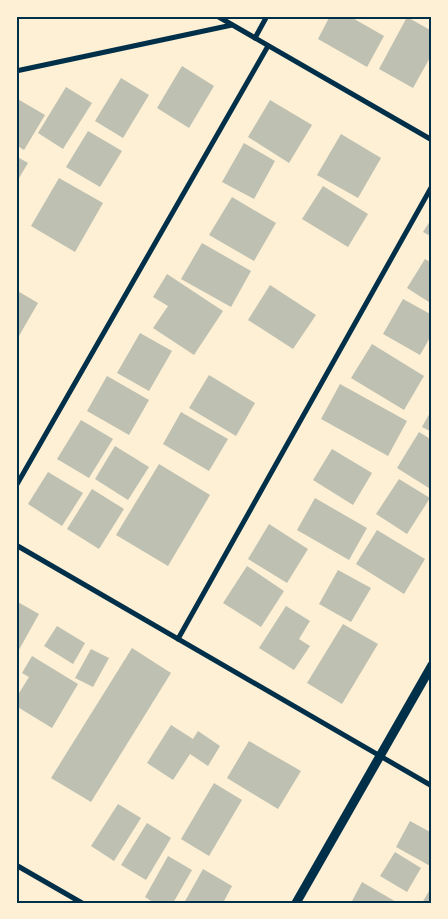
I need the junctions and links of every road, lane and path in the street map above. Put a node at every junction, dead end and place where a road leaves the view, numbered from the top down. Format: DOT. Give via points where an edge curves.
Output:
graph roads {
  1 [pos="217,16"];
  2 [pos="267,16"];
  3 [pos="233,25"];
  4 [pos="255,38"];
  5 [pos="268,46"];
  6 [pos="16,71"];
  7 [pos="432,140"];
  8 [pos="432,186"];
  9 [pos="16,486"];
  10 [pos="16,545"];
  11 [pos="178,639"];
  12 [pos="432,665"];
  13 [pos="380,756"];
  14 [pos="432,786"];
  15 [pos="16,864"];
  16 [pos="82,903"];
  17 [pos="296,903"];
  1 -- 3 [label="street"];
  2 -- 4 [label="street"];
  3 -- 4 [label="street"];
  3 -- 6 [label="street"];
  4 -- 5 [label="street"];
  5 -- 7 [label="street"];
  5 -- 9 [label="street"];
  8 -- 11 [label="street"];
  10 -- 11 [label="street"];
  11 -- 13 [label="street"];
  12 -- 13 [label="street"];
  13 -- 14 [label="street"];
  13 -- 17 [label="street"];
  15 -- 16 [label="street"];
}
